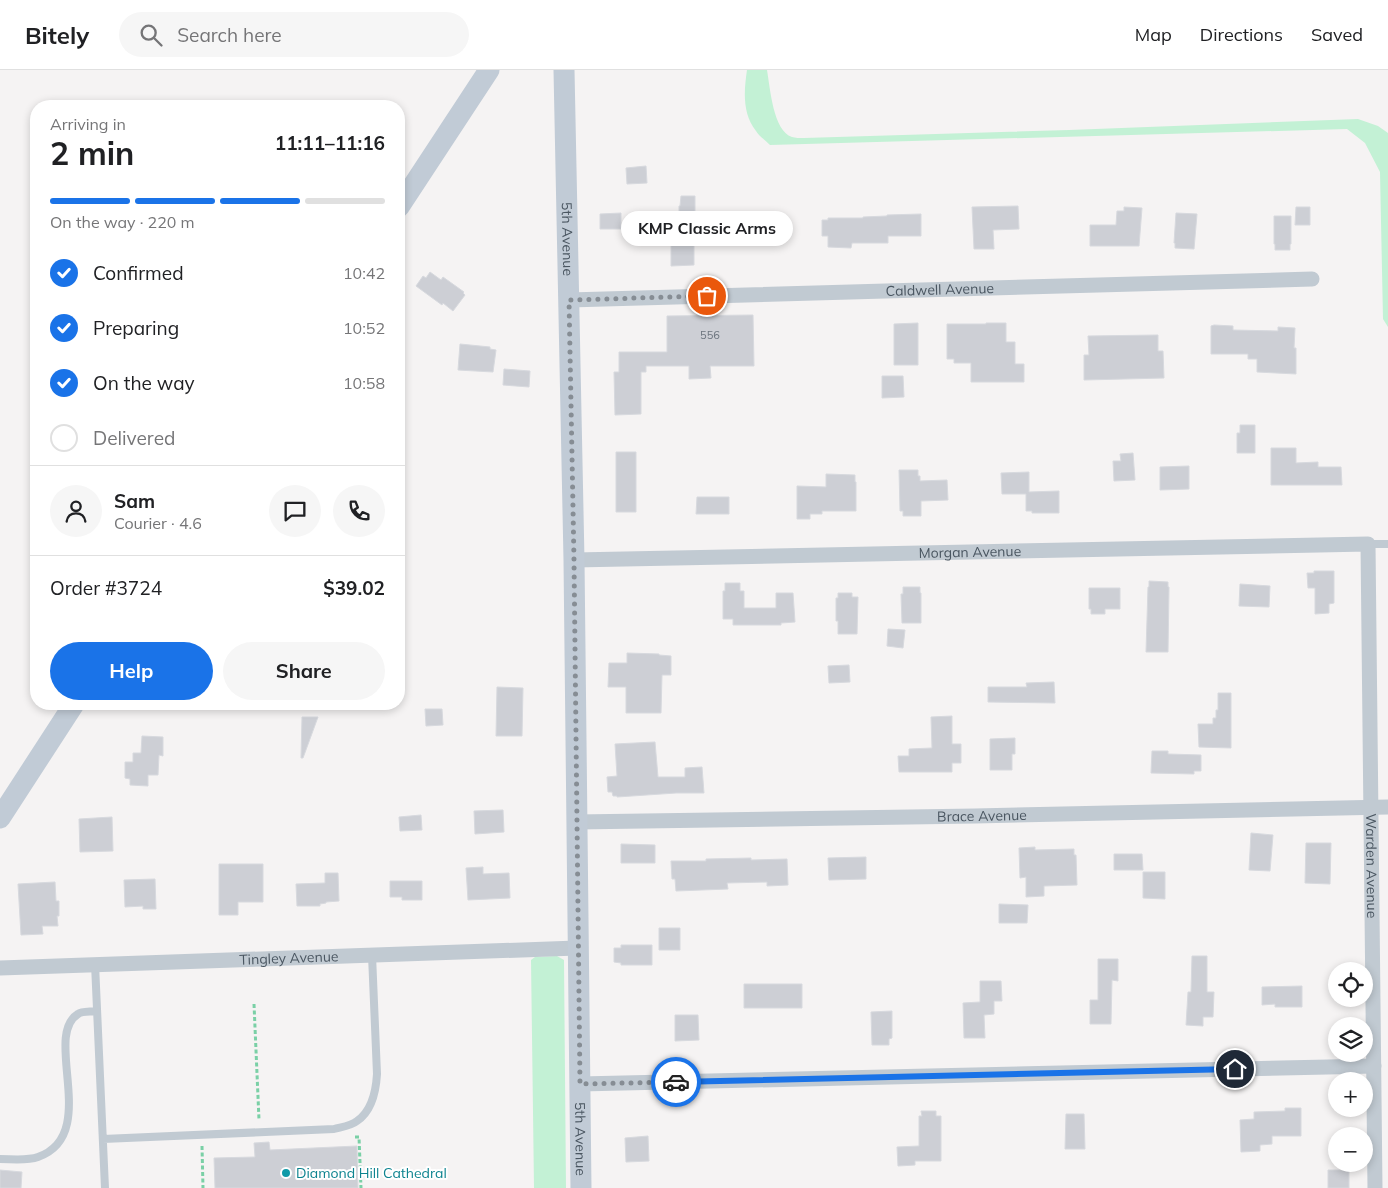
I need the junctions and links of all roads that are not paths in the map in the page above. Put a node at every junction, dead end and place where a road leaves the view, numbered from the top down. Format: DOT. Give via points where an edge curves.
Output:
graph roads {
  1 [pos="489,70"];
  2 [pos="564,70"];
  3 [pos="405,198"];
  4 [pos="1312,279"];
  5 [pos="569,300"];
  6 [pos="1368,544"];
  7 [pos="1388,544"];
  8 [pos="574,560"];
  9 [pos="70,710"];
  10 [pos="1371,806"];
  11 [pos="1388,807"];
  12 [pos="0,818"];
  13 [pos="576,822"];
  14 [pos="577,948"];
  15 [pos="372,955"];
  16 [pos="95,964"];
  17 [pos="0,968"];
  18 [pos="96,1011"];
  19 [pos="1374,1066"];
  20 [pos="580,1084"];
  21 [pos="103,1139"];
  22 [pos="0,1159"];
  23 [pos="105,1188"];
  24 [pos="581,1188"];
  25 [pos="1375,1188"];
  1 -- 3 [label="street"];
  2 -- 5 [label="street, 5th Avenue"];
  4 -- 5 [label="street, Caldwell Avenue"];
  5 -- 8 [label="street, 5th Avenue"];
  6 -- 7 [label="lane"];
  6 -- 8 [label="street, Morgan Avenue"];
  6 -- 10 [label="street, Warden Avenue"];
  8 -- 13 [label="street, 5th Avenue"];
  9 -- 12 [label="street"];
  10 -- 11 [label="street, Brace Avenue"];
  10 -- 13 [label="street, Brace Avenue"];
  10 -- 19 [label="street, Warden Avenue"];
  13 -- 14 [label="street, 5th Avenue"];
  14 -- 15 [label="street, Tingley Avenue"];
  14 -- 20 [label="street, 5th Avenue"];
  15 -- 16 [label="street, Tingley Avenue"];
  15 -- 21 [label="lane" via="376,1089 369,1109 356,1122 334,1129"];
  16 -- 17 [label="street, Tingley Avenue"];
  16 -- 18 [label="lane"];
  18 -- 21 [label="lane"];
  18 -- 22 [label="lane" via="78,1013 66,1034 69,1112 59,1142 36,1158"];
  19 -- 20 [label="street"];
  19 -- 25 [label="street, Warden Avenue"];
  20 -- 24 [label="street, 5th Avenue"];
  21 -- 23 [label="lane"];
}
